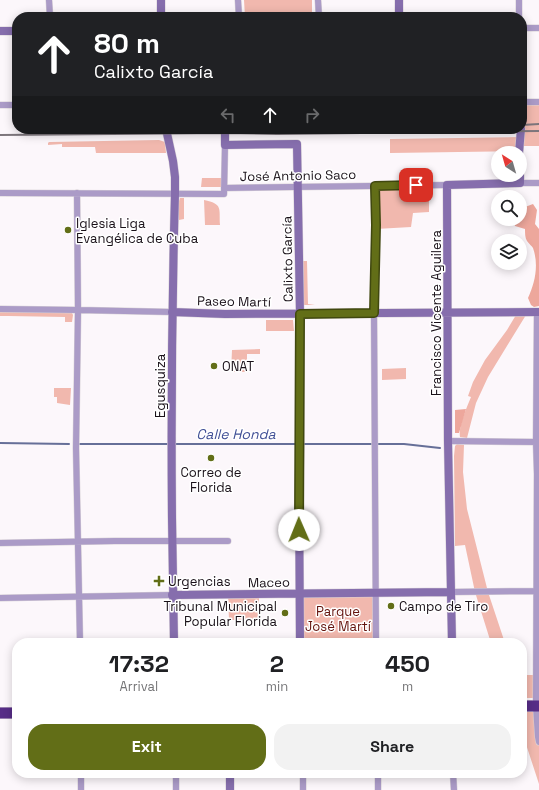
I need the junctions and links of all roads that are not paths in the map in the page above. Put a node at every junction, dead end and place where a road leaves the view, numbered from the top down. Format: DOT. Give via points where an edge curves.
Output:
graph roads {
  1 [pos="50,0"];
  2 [pos="161,0"];
  3 [pos="238,0"];
  4 [pos="318,0"];
  5 [pos="399,0"];
  6 [pos="519,0"];
  7 [pos="50,12"];
  8 [pos="161,12"];
  9 [pos="239,12"];
  10 [pos="318,12"];
  11 [pos="399,12"];
  12 [pos="519,12"];
  13 [pos="527,28"];
  14 [pos="539,28"];
  15 [pos="0,31"];
  16 [pos="12,31"];
  17 [pos="527,102"];
  18 [pos="539,102"];
  19 [pos="0,105"];
  20 [pos="12,105"];
  21 [pos="167,134"];
  22 [pos="225,134"];
  23 [pos="521,134"];
  24 [pos="225,145"];
  25 [pos="520,146"];
  26 [pos="527,180"];
  27 [pos="491,181"];
  28 [pos="539,183"];
  29 [pos="447,185"];
  30 [pos="375,186"];
  31 [pos="298,187"];
  32 [pos="224,191"];
  33 [pos="0,193"];
  34 [pos="77,193"];
  35 [pos="175,194"];
  36 [pos="0,309"];
  37 [pos="78,310"];
  38 [pos="172,312"];
  39 [pos="448,312"];
  40 [pos="538,312"];
  41 [pos="374,313"];
  42 [pos="300,314"];
  43 [pos="448,442"];
  44 [pos="538,442"];
  45 [pos="173,541"];
  46 [pos="228,541"];
  47 [pos="78,542"];
  48 [pos="0,543"];
  49 [pos="538,591"];
  50 [pos="451,592"];
  51 [pos="376,593"];
  52 [pos="299,594"];
  53 [pos="172,595"];
  54 [pos="79,597"];
  55 [pos="0,598"];
  56 [pos="80,638"];
  57 [pos="174,638"];
  58 [pos="300,638"];
  59 [pos="376,638"];
  60 [pos="452,638"];
  61 [pos="527,706"];
  62 [pos="538,706"];
  63 [pos="0,713"];
  64 [pos="12,713"];
  65 [pos="539,742"];
  66 [pos="81,778"];
  67 [pos="176,778"];
  68 [pos="230,778"];
  69 [pos="302,778"];
  70 [pos="378,778"];
  71 [pos="454,778"];
  72 [pos="81,790"];
  73 [pos="176,790"];
  74 [pos="230,790"];
  75 [pos="303,790"];
  76 [pos="378,790"];
  77 [pos="454,790"];
  1 -- 7 [label="street"];
  2 -- 8 [label="street"];
  3 -- 9 [label="street"];
  4 -- 10 [label="street"];
  5 -- 11 [label="street"];
  6 -- 12 [label="street"];
  13 -- 14 [label="street"];
  15 -- 16 [label="street"];
  17 -- 18 [label="street"];
  19 -- 20 [label="street"];
  21 -- 35 [label="street, Egusquiza" via="173,161"];
  22 -- 24 [label="street"];
  23 -- 25 [label="street"];
  24 -- 31 [label="street, Calixto García" via="297,144"];
  24 -- 32 [label="street"];
  26 -- 28 [label="street, José Antonio Saco"];
  27 -- 29 [label="street, José Antonio Saco"];
  29 -- 30 [label="street, José Antonio Saco"];
  29 -- 39 [label="street, Francisco Vicente Aguilera"];
  30 -- 31 [label="street, José Antonio Saco"];
  30 -- 41 [label="street"];
  31 -- 32 [label="street, José Antonio Saco"];
  31 -- 42 [label="street, Calixto García"];
  32 -- 35 [label="street, José Antonio Saco"];
  33 -- 34 [label="street, José Antonio Saco"];
  34 -- 35 [label="street, José Antonio Saco"];
  34 -- 37 [label="street"];
  35 -- 38 [label="street, Egusquiza"];
  36 -- 37 [label="street, Paseo Martí"];
  37 -- 38 [label="street, Paseo Martí"];
  37 -- 47 [label="street"];
  38 -- 42 [label="street, Paseo Martí"];
  38 -- 45 [label="street, Egusquiza"];
  39 -- 40 [label="street, Paseo Martí"];
  39 -- 41 [label="street, Paseo Martí"];
  39 -- 43 [label="street, Francisco Vicente Aguilera"];
  40 -- 44 [label="street"];
  41 -- 42 [label="street, Paseo Martí"];
  41 -- 51 [label="street"];
  42 -- 52 [label="street, Calixto García"];
  43 -- 44 [label="street"];
  43 -- 50 [label="street, Francisco Vicente Aguilera"];
  44 -- 49 [label="street"];
  45 -- 46 [label="street"];
  45 -- 47 [label="street"];
  45 -- 53 [label="street, Egusquiza"];
  47 -- 48 [label="street"];
  47 -- 54 [label="street"];
  49 -- 50 [label="street, Maceo"];
  49 -- 62 [label="street"];
  50 -- 51 [label="street, Maceo"];
  50 -- 60 [label="street, Francisco Vicente Aguilera"];
  51 -- 52 [label="street, Maceo"];
  51 -- 59 [label="street"];
  52 -- 53 [label="street, Maceo"];
  52 -- 58 [label="street, Calixto García"];
  53 -- 54 [label="street, Maceo"];
  53 -- 57 [label="street, Egusquiza"];
  54 -- 55 [label="street, Maceo"];
  54 -- 56 [label="street"];
  61 -- 62 [label="highway"];
  62 -- 65 [label="street"];
  63 -- 64 [label="highway"];
  66 -- 72 [label="street"];
  67 -- 73 [label="street"];
  68 -- 74 [label="street"];
  69 -- 75 [label="street"];
  70 -- 76 [label="street"];
  71 -- 77 [label="street"];
}
